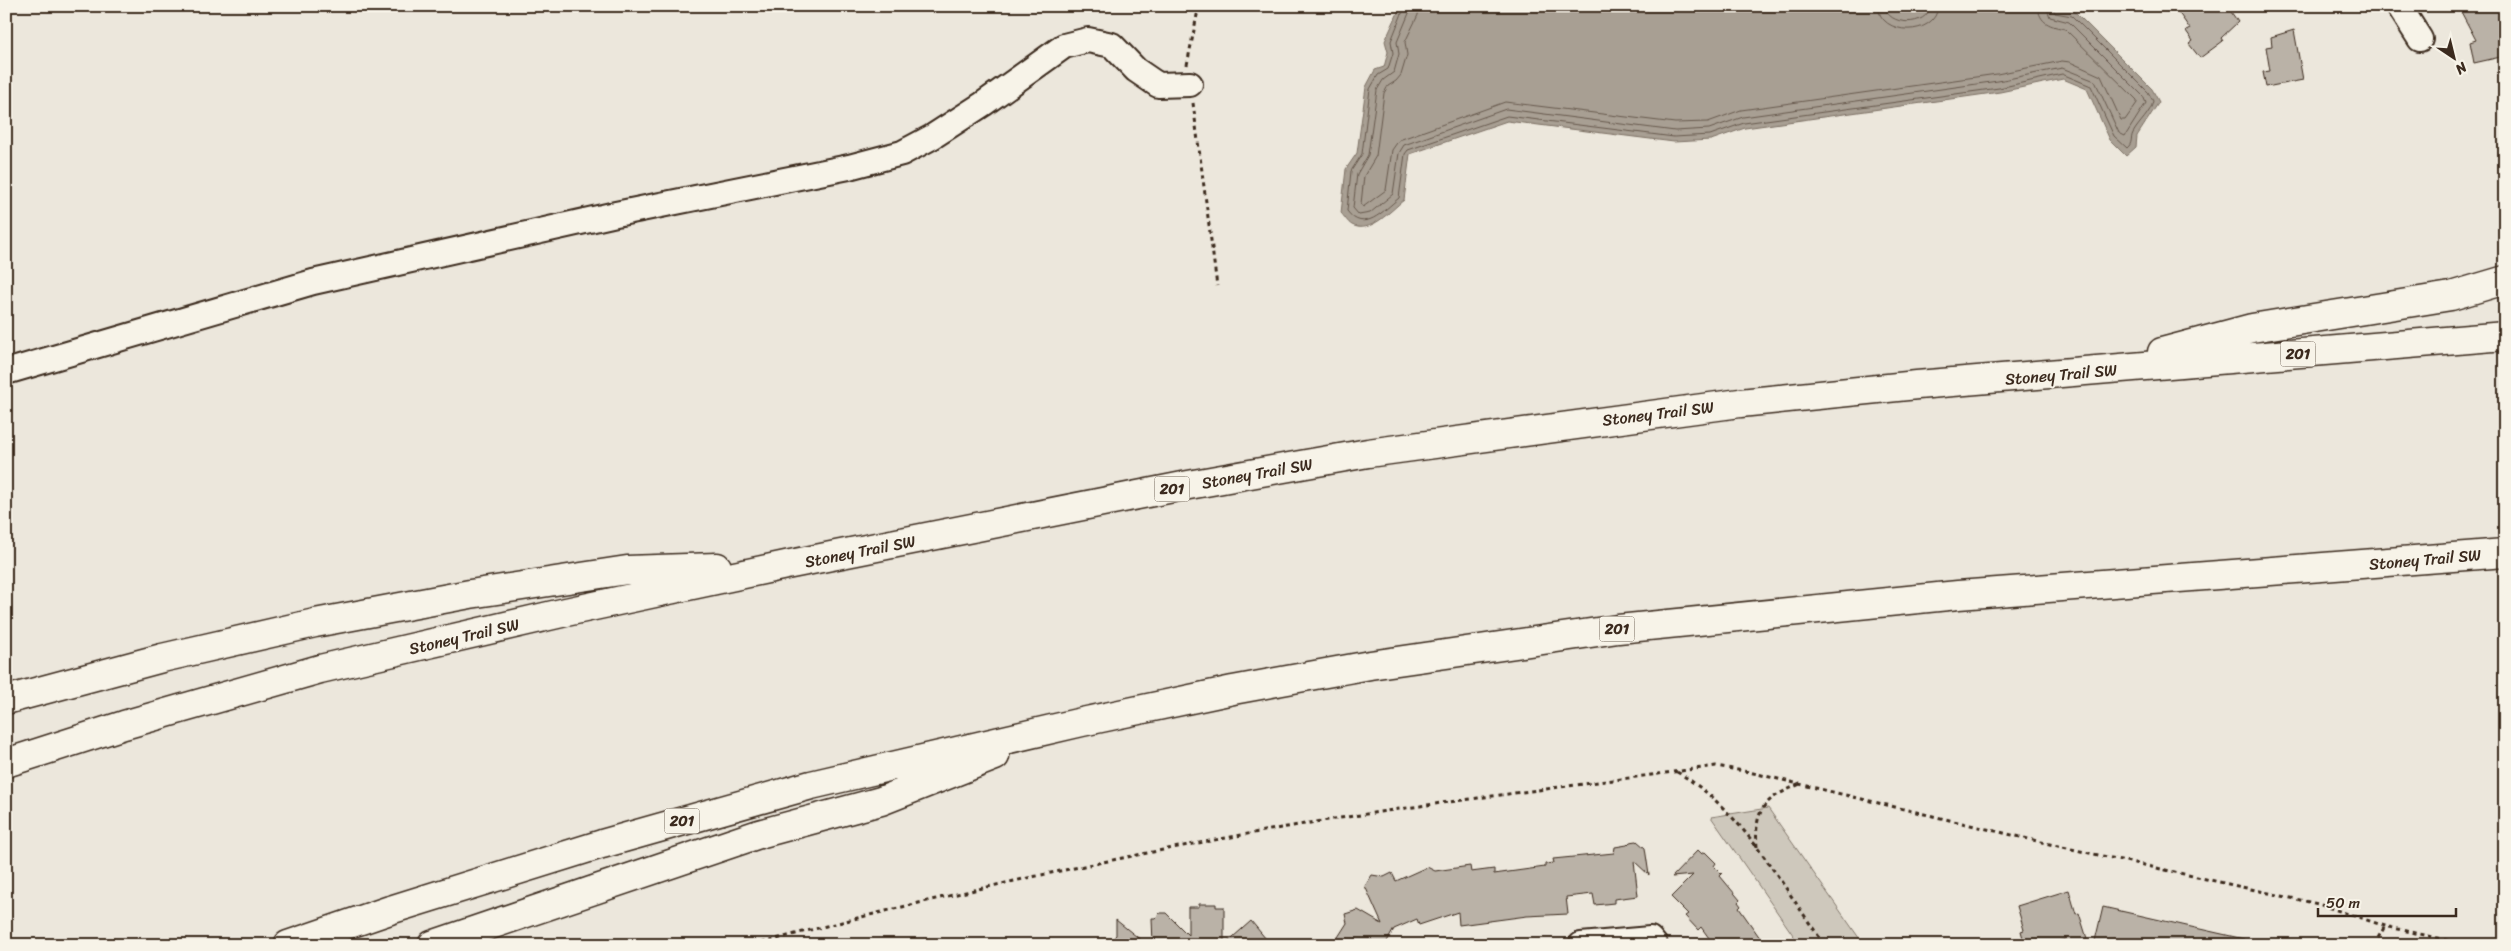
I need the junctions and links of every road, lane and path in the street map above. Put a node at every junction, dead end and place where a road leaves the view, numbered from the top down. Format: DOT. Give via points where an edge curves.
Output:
graph roads {
  1 [pos="1204,6"];
  2 [pos="2399,6"];
  3 [pos="2420,39"];
  4 [pos="1190,84"];
  5 [pos="2505,280"];
  6 [pos="1217,286"];
  7 [pos="2505,336"];
  8 [pos="6,372"];
  9 [pos="2090,372"];
  10 [pos="2505,553"];
  11 [pos="786,565"];
  12 [pos="6,700"];
  13 [pos="1082,722"];
  14 [pos="6,763"];
  15 [pos="1676,772"];
  16 [pos="1800,784"];
  17 [pos="1757,848"];
  18 [pos="2385,926"];
  19 [pos="472,930"];
  20 [pos="288,945"];
  21 [pos="432,945"];
  22 [pos="439,945"];
  23 [pos="754,945"];
  24 [pos="1581,945"];
  25 [pos="1655,945"];
  26 [pos="1825,945"];
  27 [pos="2374,945"];
  28 [pos="2468,945"];
  1 -- 4 [label="path" via="1197,15 1187,60"];
  2 -- 3 [label="street"];
  4 -- 6 [label="path"];
  4 -- 8 [label="street" via="1158,85 1136,70 1112,45 1088,40 1064,46 983,104 902,153 313,282"];
  5 -- 9 [label="highway" via="2451,296 2252,328"];
  7 -- 9 [label="highway, Stoney Trail SW / 201"];
  9 -- 11 [label="highway, Stoney Trail SW / 201" via="1740,403 1387,450 1182,486"];
  10 -- 13 [label="highway, Stoney Trail SW / 201" via="1958,595 1618,628 1370,665"];
  11 -- 12 [label="highway" via="627,570 470,594 315,623 172,656"];
  11 -- 14 [label="highway, Stoney Trail SW / 201" via="320,669 124,725"];
  13 -- 19 [label="highway" via="881,801 759,834"];
  13 -- 20 [label="highway, Stoney Trail SW / 201" via="801,787 602,844"];
  15 -- 16 [label="path" via="1716,766"];
  15 -- 17 [label="path" via="1705,792"];
  15 -- 23 [label="path" via="1471,798 1200,843 887,909"];
  16 -- 17 [label="path" via="1770,798 1762,807 1756,821"];
  16 -- 18 [label="path" via="2318,904"];
  17 -- 26 [label="path"];
  18 -- 27 [label="path"];
  18 -- 28 [label="path"];
  19 -- 21 [label="highway"];
  19 -- 22 [label="highway"];
  24 -- 25 [label="street" via="1650,939"];
}
